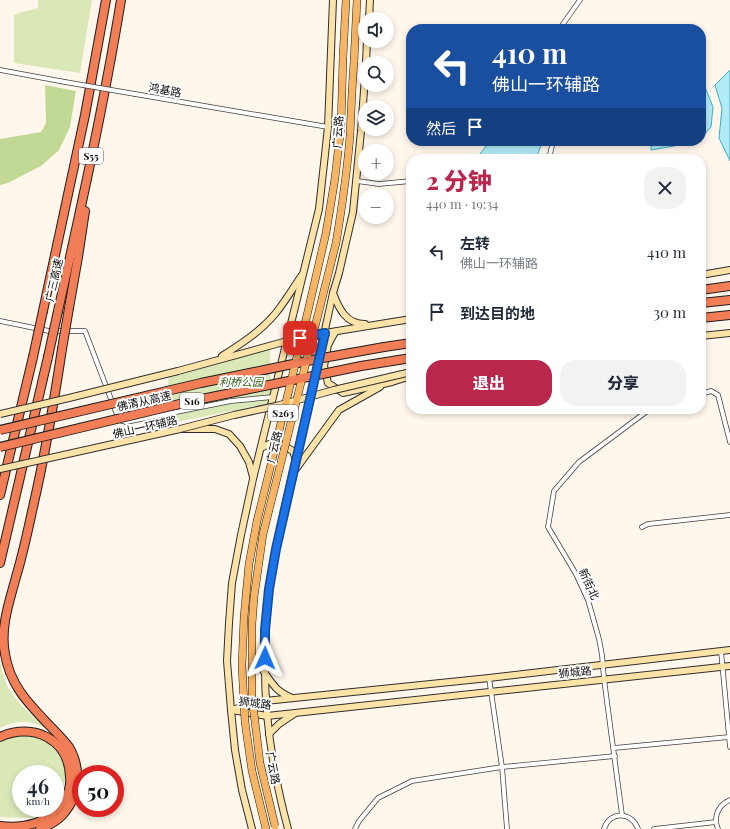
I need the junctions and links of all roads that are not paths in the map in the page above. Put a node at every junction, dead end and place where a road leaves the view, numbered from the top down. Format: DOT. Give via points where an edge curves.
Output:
graph roads {
  1 [pos="106,0"];
  2 [pos="121,0"];
  3 [pos="333,0"];
  4 [pos="346,0"];
  5 [pos="356,0"];
  6 [pos="370,0"];
  7 [pos="580,0"];
  8 [pos="369,12"];
  9 [pos="563,24"];
  10 [pos="0,70"];
  11 [pos="364,92"];
  12 [pos="328,127"];
  13 [pos="97,129"];
  14 [pos="357,181"];
  15 [pos="406,181"];
  16 [pos="305,270"];
  17 [pos="730,270"];
  18 [pos="706,274"];
  19 [pos="730,286"];
  20 [pos="706,289"];
  21 [pos="334,293"];
  22 [pos="730,300"];
  23 [pos="706,302"];
  24 [pos="730,315"];
  25 [pos="706,317"];
  26 [pos="406,320"];
  27 [pos="0,321"];
  28 [pos="377,324"];
  29 [pos="336,332"];
  30 [pos="325,333"];
  31 [pos="730,333"];
  32 [pos="706,335"];
  33 [pos="287,341"];
  34 [pos="406,343"];
  35 [pos="406,359"];
  36 [pos="216,360"];
  37 [pos="406,373"];
  38 [pos="406,378"];
  39 [pos="392,382"];
  40 [pos="706,393"];
  41 [pos="273,397"];
  42 [pos="0,414"];
  43 [pos="643,414"];
  44 [pos="180,429"];
  45 [pos="0,430"];
  46 [pos="730,442"];
  47 [pos="0,447"];
  48 [pos="261,448"];
  49 [pos="296,460"];
  50 [pos="0,469"];
  51 [pos="292,474"];
  52 [pos="253,479"];
  53 [pos="0,493"];
  54 [pos="730,515"];
  55 [pos="642,527"];
  56 [pos="0,563"];
  57 [pos="730,650"];
  58 [pos="721,651"];
  59 [pos="603,664"];
  60 [pos="730,666"];
  61 [pos="723,667"];
  62 [pos="264,672"];
  63 [pos="489,678"];
  64 [pos="604,679"];
  65 [pos="491,691"];
  66 [pos="292,698"];
  67 [pos="265,700"];
  68 [pos="231,710"];
  69 [pos="295,713"];
  70 [pos="267,716"];
  71 [pos="269,734"];
  72 [pos="0,737"];
  73 [pos="729,737"];
  74 [pos="730,747"];
  75 [pos="614,748"];
  76 [pos="615,756"];
  77 [pos="502,767"];
  78 [pos="730,800"];
  79 [pos="622,815"];
  80 [pos="716,822"];
  81 [pos="0,826"];
  82 [pos="275,828"];
  83 [pos="40,829"];
  84 [pos="252,829"];
  85 [pos="266,829"];
  86 [pos="288,829"];
  87 [pos="355,829"];
  88 [pos="507,829"];
  89 [pos="604,829"];
  90 [pos="638,829"];
  91 [pos="654,829"];
  92 [pos="718,829"];
  1 -- 53 [label="highway, 广三高速 / S55, bridge" via="85,115 33,357"];
  2 -- 13 [label="highway, 广三高速 / S55"];
  3 -- 12 [label="main road, 广云路 / S263"];
  4 -- 85 [label="main road, 广云路 / S263, bridge" via="340,134 326,233 249,564 242,666 245,722 252,771"];
  5 -- 82 [label="main road, 广云路 / S263, bridge" via="350,136 336,243 263,534 252,624 255,721 260,763"];
  6 -- 8 [label="main road"];
  7 -- 9 [label="street"];
  10 -- 12 [label="street, 鸿基路, bridge"];
  11 -- 14 [label="main road, 广云路 / S263"];
  12 -- 16 [label="main road, 广云路 / S263" via="319,209"];
  13 -- 56 [label="highway, 广三高速 / S55, bridge"];
  13 -- 83 [label="highway, bridge" via="45,449 3,635 8,668 16,687 68,747 76,764 77,785 70,805 59,818"];
  14 -- 15 [label="street" via="379,184"];
  14 -- 21 [label="main road, 广云路 / S263" via="353,212"];
  16 -- 33 [label="main road, 广云路 / S263"];
  16 -- 36 [label="main road" via="275,314 250,337"];
  17 -- 18 [label="main road"];
  19 -- 20 [label="highway"];
  21 -- 28 [label="main road" via="340,310 349,319 360,324"];
  21 -- 30 [label="main road, 广云路 / S263"];
  22 -- 23 [label="highway"];
  24 -- 25 [label="highway"];
  26 -- 28 [label="main road"];
  27 -- 41 [label="street" via="49,331 85,331 119,420 126,422 231,401"];
  28 -- 29 [label="main road"];
  29 -- 30 [label="main road"];
  29 -- 39 [label="main road" via="328,345 324,366 328,383 343,393"];
  30 -- 33 [label="main road"];
  30 -- 49 [label="main road, 广云路 / S263"];
  31 -- 32 [label="main road"];
  33 -- 36 [label="main road"];
  33 -- 41 [label="main road, 广云路 / S263"];
  34 -- 45 [label="highway, 佛清从高速 / S16, bridge" via="172,389"];
  35 -- 47 [label="highway, 佛清从高速 / S16, bridge" via="192,401"];
  36 -- 42 [label="main road, bridge"];
  37 -- 44 [label="main road, 佛山一环辅路, bridge"];
  38 -- 39 [label="main road"];
  39 -- 51 [label="main road" via="339,410"];
  40 -- 46 [label="street" via="712,391 718,395"];
  41 -- 48 [label="main road, 广云路 / S263"];
  43 -- 59 [label="street, 新街北" via="579,462 554,491 550,513 548,527 588,600"];
  44 -- 50 [label="main road, 佛山一环辅路, bridge"];
  44 -- 52 [label="main road, bridge" via="216,428 229,434 249,462"];
  48 -- 49 [label="main road" via="269,444 282,445 293,451"];
  48 -- 52 [label="main road, 广云路 / S263"];
  49 -- 51 [label="main road, 广云路 / S263"];
  51 -- 62 [label="main road, 广云路 / S263" via="269,589"];
  52 -- 68 [label="main road, 广云路 / S263" via="232,583 227,661"];
  54 -- 55 [label="street" via="648,524"];
  57 -- 58 [label="main road, 狮城路"];
  58 -- 59 [label="main road, 狮城路"];
  58 -- 61 [label="street"];
  59 -- 63 [label="main road, 狮城路"];
  59 -- 64 [label="street, 新街北"];
  60 -- 61 [label="main road, 狮城路"];
  61 -- 64 [label="main road, 狮城路"];
  61 -- 73 [label="street"];
  62 -- 66 [label="main road" via="275,688"];
  62 -- 67 [label="main road, 广云路 / S263"];
  63 -- 65 [label="street"];
  63 -- 66 [label="main road, 狮城路"];
  64 -- 65 [label="main road, 狮城路"];
  64 -- 75 [label="street, 新街北"];
  65 -- 69 [label="main road, 狮城路"];
  65 -- 77 [label="street"];
  66 -- 67 [label="main road, 狮城路"];
  67 -- 68 [label="main road, 狮城路"];
  67 -- 70 [label="main road, 广云路 / S263"];
  68 -- 70 [label="main road, 狮城路"];
  68 -- 84 [label="main road, S263" via="242,790"];
  69 -- 70 [label="main road, 狮城路"];
  69 -- 71 [label="main road"];
  70 -- 71 [label="main road, 广云路 / S263"];
  71 -- 86 [label="main road, 广云路 / S263"];
  72 -- 81 [label="highway" via="21,731 35,732 48,738 62,750 69,767 70,778 66,797 54,813 24,826"];
  73 -- 74 [label="street"];
  73 -- 75 [label="street"];
  75 -- 76 [label="street, 新街北"];
  76 -- 77 [label="street"];
  76 -- 79 [label="street, 新街北"];
  77 -- 87 [label="street" via="412,780 378,798"];
  77 -- 88 [label="street"];
  78 -- 80 [label="street" via="717,811"];
  79 -- 89 [label="street" via="614,816"];
  79 -- 90 [label="street" via="632,819"];
  80 -- 91 [label="street"];
  80 -- 92 [label="street"];
}
